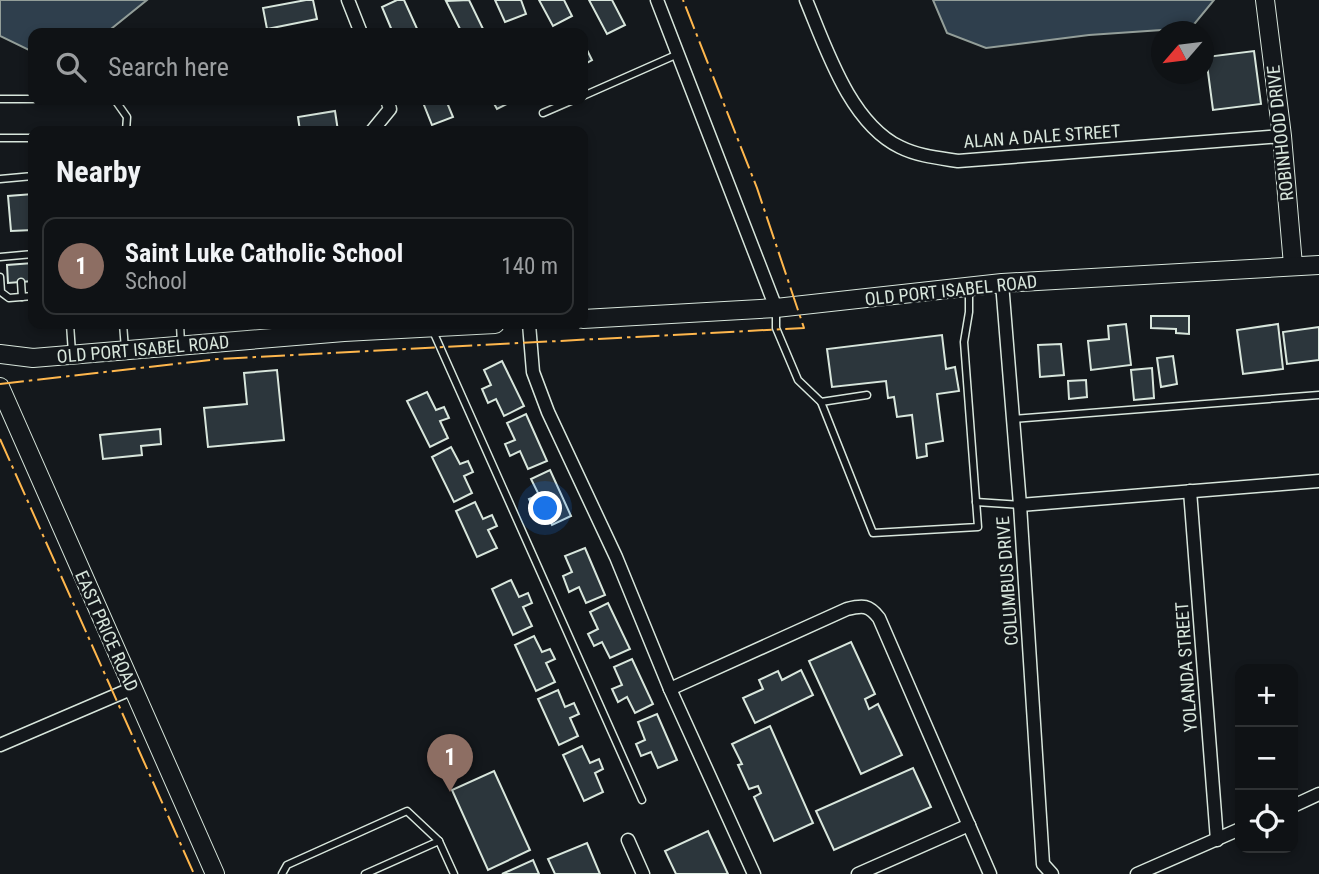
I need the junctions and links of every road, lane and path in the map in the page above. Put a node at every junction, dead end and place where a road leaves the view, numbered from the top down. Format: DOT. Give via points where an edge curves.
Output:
graph roads {
  1 [pos="348,0"];
  2 [pos="657,0"];
  3 [pos="806,0"];
  4 [pos="1265,0"];
  5 [pos="359,28"];
  6 [pos="678,54"];
  7 [pos="588,94"];
  8 [pos="0,99"];
  9 [pos="28,99"];
  10 [pos="119,105"];
  11 [pos="389,105"];
  12 [pos="561,105"];
  13 [pos="543,113"];
  14 [pos="126,126"];
  15 [pos="376,126"];
  16 [pos="1282,136"];
  17 [pos="0,138"];
  18 [pos="28,138"];
  19 [pos="28,176"];
  20 [pos="0,179"];
  21 [pos="28,254"];
  22 [pos="20,255"];
  23 [pos="0,257"];
  24 [pos="21,264"];
  25 [pos="1293,265"];
  26 [pos="1319,265"];
  27 [pos="0,277"];
  28 [pos="21,282"];
  29 [pos="1002,283"];
  30 [pos="969,287"];
  31 [pos="28,296"];
  32 [pos="22,297"];
  33 [pos="776,308"];
  34 [pos="588,319"];
  35 [pos="70,329"];
  36 [pos="123,329"];
  37 [pos="180,329"];
  38 [pos="320,329"];
  39 [pos="431,329"];
  40 [pos="529,329"];
  41 [pos="297,330"];
  42 [pos="181,346"];
  43 [pos="125,351"];
  44 [pos="0,354"];
  45 [pos="72,355"];
  46 [pos="0,387"];
  47 [pos="867,395"];
  48 [pos="1319,395"];
  49 [pos="821,402"];
  50 [pos="1013,419"];
  51 [pos="1319,481"];
  52 [pos="1191,491"];
  53 [pos="976,502"];
  54 [pos="1020,505"];
  55 [pos="133,688"];
  56 [pos="670,689"];
  57 [pos="0,745"];
  58 [pos="1319,794"];
  59 [pos="642,800"];
  60 [pos="1298,804"];
  61 [pos="969,825"];
  62 [pos="1235,832"];
  63 [pos="628,840"];
  64 [pos="1217,840"];
  65 [pos="439,841"];
  66 [pos="215,874"];
  67 [pos="282,874"];
  68 [pos="365,874"];
  69 [pos="454,874"];
  70 [pos="643,874"];
  71 [pos="754,874"];
  72 [pos="858,874"];
  73 [pos="990,874"];
  74 [pos="1052,874"];
  75 [pos="1137,874"];
  1 -- 5 [label="street"];
  2 -- 6 [label="street"];
  3 -- 16 [label="street, ALAN A DALE STREET" via="835,68 873,127 900,147 927,156 958,161"];
  4 -- 16 [label="street, ROBINHOOD DRIVE"];
  6 -- 7 [label="lane"];
  6 -- 33 [label="street"];
  8 -- 9 [label="lane"];
  10 -- 14 [label="lane" via="127,117"];
  11 -- 15 [label="street"];
  12 -- 13 [label="lane"];
  16 -- 25 [label="street, ROBINHOOD DRIVE"];
  17 -- 18 [label="lane"];
  19 -- 20 [label="lane"];
  21 -- 22 [label="lane"];
  22 -- 23 [label="lane"];
  22 -- 24 [label="lane"];
  25 -- 26 [label="street, OLD PORT ISABEL ROAD"];
  25 -- 29 [label="street, OLD PORT ISABEL ROAD"];
  27 -- 32 [label="lane" via="1,292 9,298"];
  28 -- 32 [label="lane"];
  29 -- 30 [label="street, OLD PORT ISABEL ROAD"];
  29 -- 50 [label="street, COLUMBUS DRIVE"];
  30 -- 33 [label="street, OLD PORT ISABEL ROAD"];
  30 -- 53 [label="lane" via="964,342"];
  31 -- 32 [label="lane"];
  33 -- 34 [label="street, OLD PORT ISABEL ROAD"];
  33 -- 49 [label="lane" via="776,328 798,380"];
  35 -- 45 [label="lane"];
  36 -- 43 [label="lane"];
  37 -- 42 [label="lane"];
  38 -- 41 [label="street, OLD PORT ISABEL ROAD"];
  39 -- 59 [label="lane"];
  40 -- 56 [label="street" via="533,372 548,412 617,557"];
  41 -- 42 [label="street, OLD PORT ISABEL ROAD"];
  42 -- 43 [label="street, OLD PORT ISABEL ROAD"];
  43 -- 45 [label="street, OLD PORT ISABEL ROAD"];
  44 -- 45 [label="street, OLD PORT ISABEL ROAD" via="33,358"];
  46 -- 55 [label="street, EAST PRICE ROAD"];
  47 -- 49 [label="lane"];
  48 -- 50 [label="lane"];
  49 -- 53 [label="lane" via="873,533 978,527"];
  50 -- 54 [label="street, COLUMBUS DRIVE"];
  51 -- 52 [label="street"];
  52 -- 54 [label="street"];
  52 -- 64 [label="street, YOLANDA STREET"];
  53 -- 54 [label="lane"];
  54 -- 74 [label="street, COLUMBUS DRIVE" via="1044,864"];
  55 -- 57 [label="street"];
  55 -- 66 [label="street, EAST PRICE ROAD"];
  56 -- 61 [label="street" via="847,609 867,606 879,618"];
  56 -- 71 [label="street"];
  58 -- 60 [label="street"];
  61 -- 72 [label="street"];
  61 -- 73 [label="street"];
  62 -- 64 [label="street"];
  63 -- 70 [label="street"];
  64 -- 75 [label="street"];
  65 -- 67 [label="lane" via="407,811 287,865"];
  65 -- 68 [label="lane"];
  65 -- 69 [label="lane"];
}
